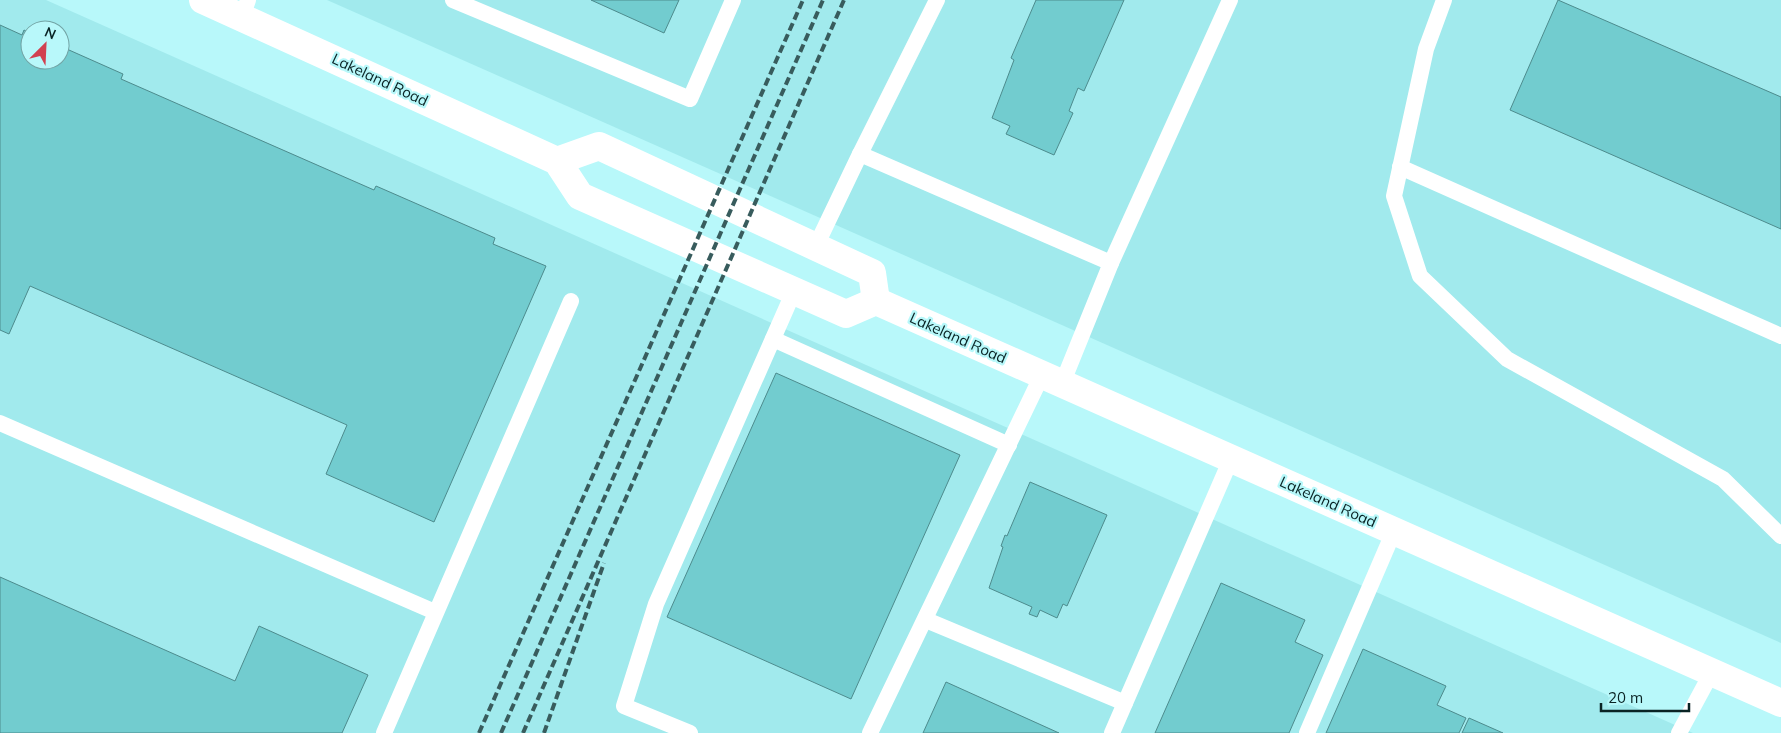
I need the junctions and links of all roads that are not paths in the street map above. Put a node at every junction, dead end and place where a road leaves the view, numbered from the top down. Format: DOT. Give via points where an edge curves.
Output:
graph roads {
  1 [pos="203,0"];
  2 [pos="453,0"];
  3 [pos="733,0"];
  4 [pos="937,0"];
  5 [pos="1230,0"];
  6 [pos="1444,0"];
  7 [pos="245,8"];
  8 [pos="860,154"];
  9 [pos="557,161"];
  10 [pos="1400,167"];
  11 [pos="816,246"];
  12 [pos="1110,263"];
  13 [pos="794,291"];
  14 [pos="571,301"];
  15 [pos="876,301"];
  16 [pos="1781,336"];
  17 [pos="773,339"];
  18 [pos="1052,379"];
  19 [pos="0,423"];
  20 [pos="1009,446"];
  21 [pos="1231,459"];
  22 [pos="1779,527"];
  23 [pos="1394,531"];
  24 [pos="435,612"];
  25 [pos="926,620"];
  26 [pos="1712,672"];
  27 [pos="1125,703"];
  28 [pos="1781,703"];
  29 [pos="384,733"];
  30 [pos="690,733"];
  31 [pos="870,733"];
  32 [pos="1112,733"];
  33 [pos="1307,733"];
  34 [pos="1679,733"];
  1 -- 7 [label="street, Lakeland Road"];
  2 -- 3 [label="lane" via="690,99"];
  4 -- 8 [label="lane"];
  5 -- 12 [label="lane"];
  6 -- 10 [label="lane" via="1426,49"];
  7 -- 9 [label="street, Lakeland Road"];
  8 -- 11 [label="lane"];
  8 -- 12 [label="lane"];
  9 -- 11 [label="street" via="599,146"];
  9 -- 13 [label="street" via="580,196"];
  10 -- 16 [label="lane"];
  10 -- 22 [label="lane" via="1394,196 1420,276 1508,359 1723,479"];
  11 -- 15 [label="street" via="872,273"];
  12 -- 18 [label="lane"];
  13 -- 15 [label="street" via="846,314"];
  13 -- 17 [label="lane"];
  14 -- 24 [label="lane"];
  15 -- 18 [label="street, Lakeland Road"];
  17 -- 20 [label="lane"];
  17 -- 30 [label="lane" via="656,604 624,706"];
  18 -- 20 [label="lane"];
  18 -- 21 [label="street, Lakeland Road"];
  19 -- 24 [label="lane"];
  20 -- 25 [label="lane"];
  21 -- 23 [label="street, Lakeland Road"];
  21 -- 27 [label="lane"];
  23 -- 26 [label="street, Lakeland Road"];
  23 -- 33 [label="lane"];
  24 -- 29 [label="lane"];
  25 -- 27 [label="lane"];
  25 -- 31 [label="lane"];
  26 -- 28 [label="street, Lakeland Road"];
  26 -- 34 [label="lane"];
  27 -- 32 [label="lane"];
}
